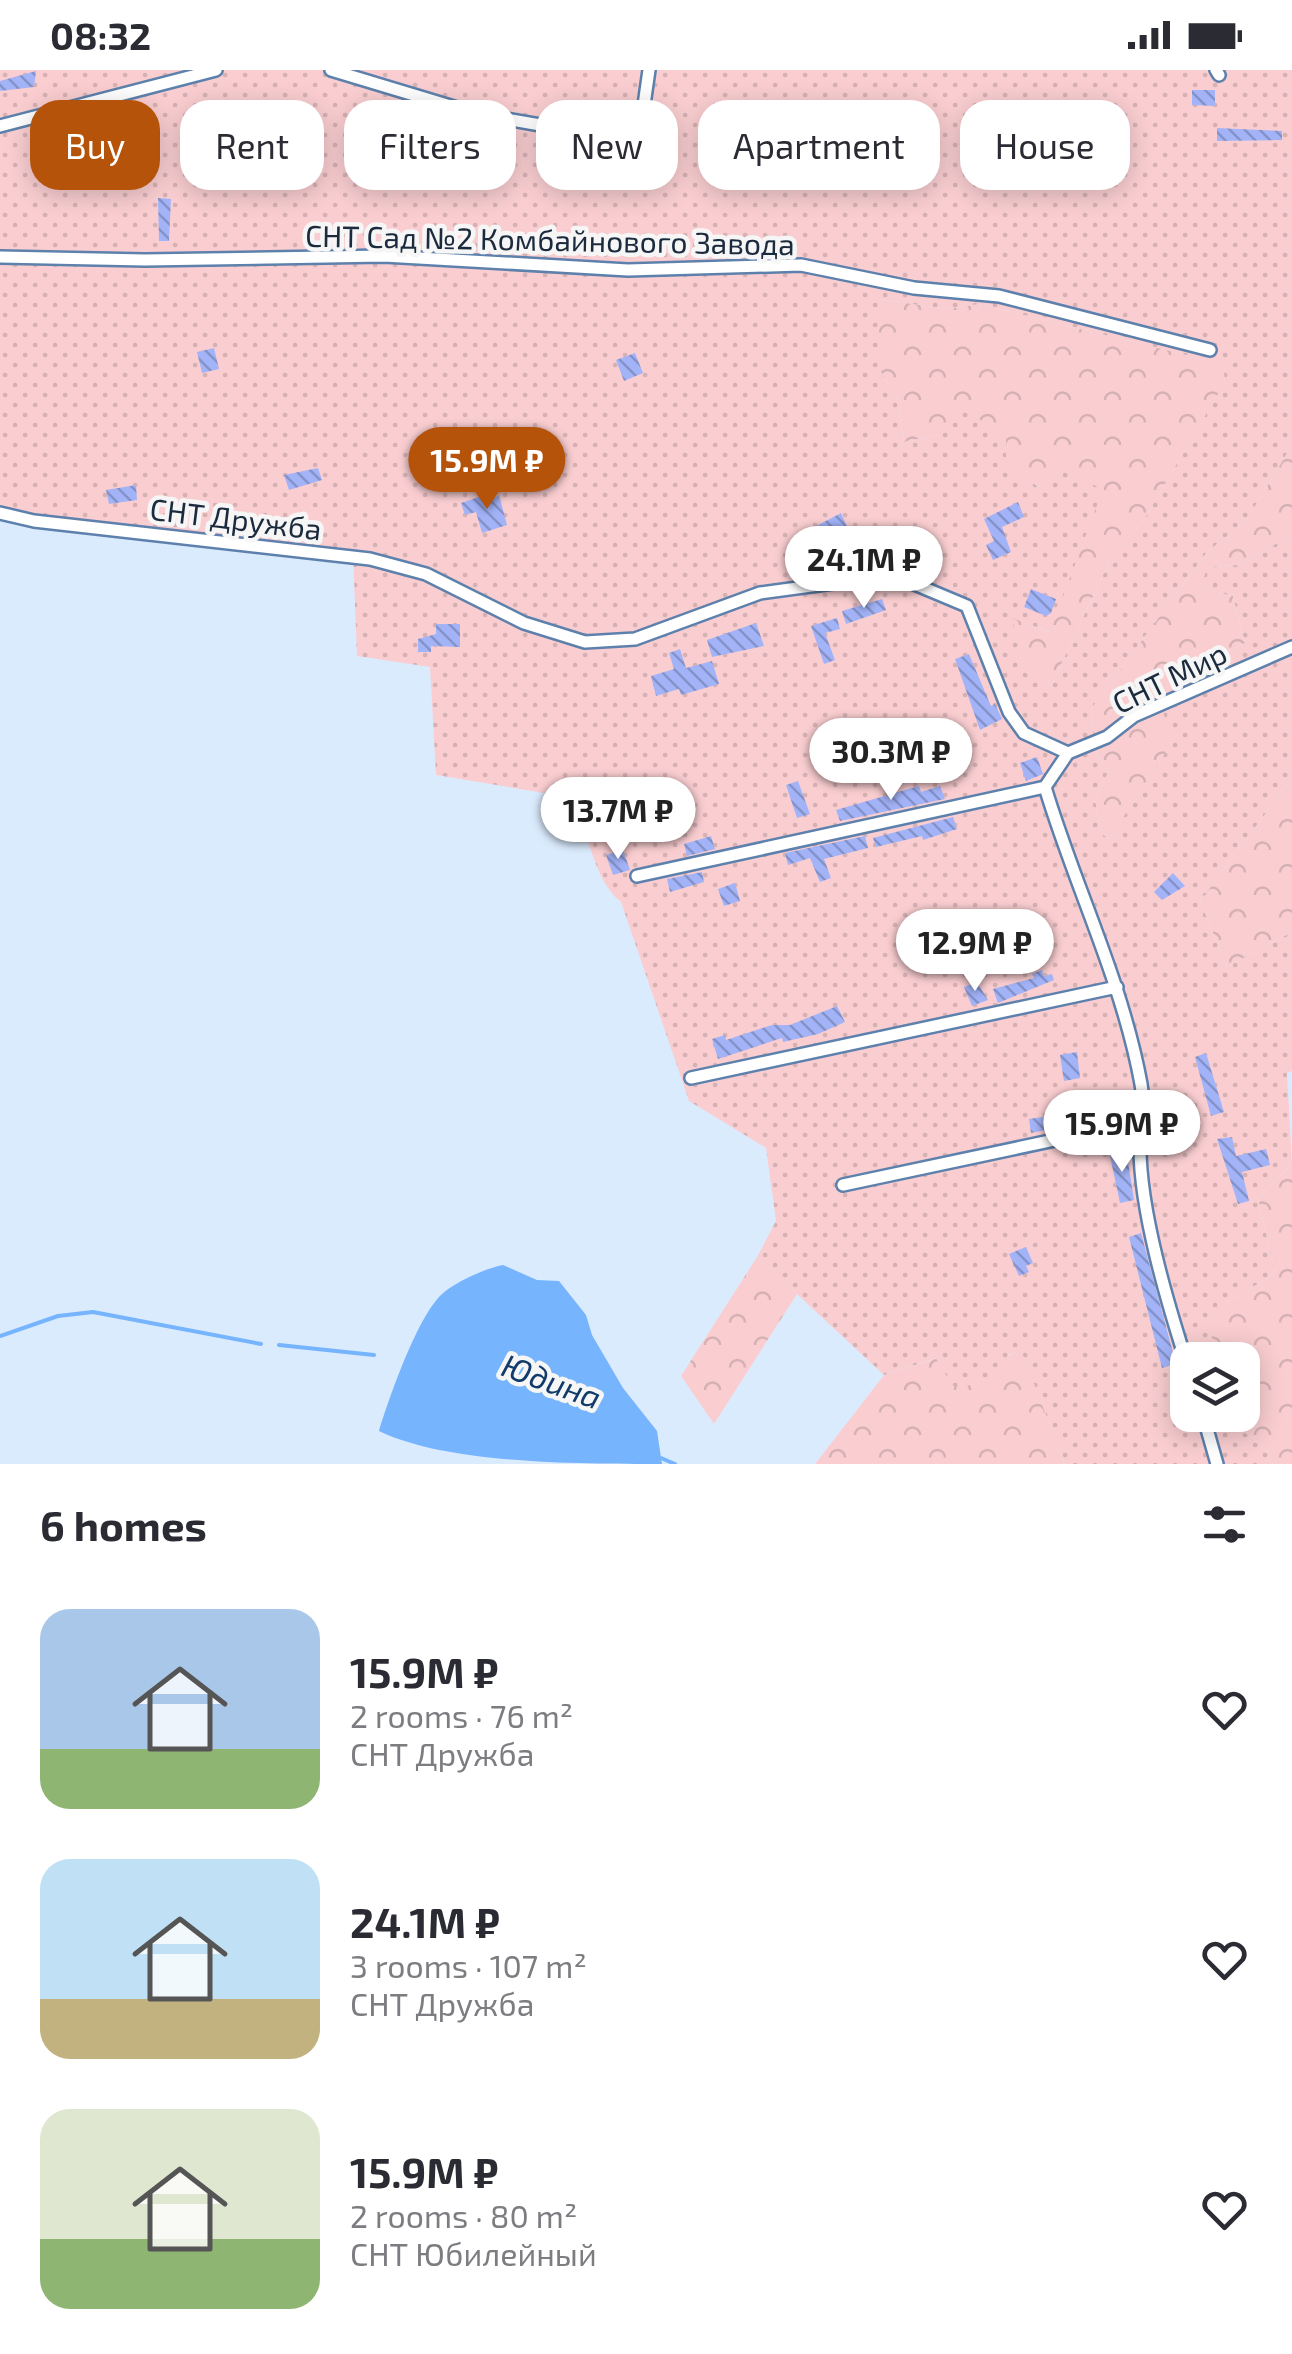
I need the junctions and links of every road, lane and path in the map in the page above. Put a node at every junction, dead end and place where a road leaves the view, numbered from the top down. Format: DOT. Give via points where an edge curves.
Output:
graph roads {
  1 [pos="216,70"];
  2 [pos="331,70"];
  3 [pos="650,70"];
  4 [pos="0,126"];
  5 [pos="0,257"];
  6 [pos="1210,350"];
  7 [pos="0,513"];
  8 [pos="1292,646"];
  9 [pos="1068,753"];
  10 [pos="1045,787"];
  11 [pos="637,876"];
  12 [pos="1116,988"];
  13 [pos="692,1078"];
  14 [pos="1144,1122"];
  15 [pos="843,1185"];
  16 [pos="1181,1342"];
  17 [pos="1208,1432"];
  18 [pos="1217,1464"];
  1 -- 4 [label="street"];
  2 -- 3 [label="street" via="477,114 570,130 636,162"];
  5 -- 6 [label="street, СНТ Сад №2 Комбайнового Завода" via="384,256 628,270 801,266 999,296"];
  7 -- 9 [label="street, СНТ Дружба" via="370,559 426,574 524,623 585,642 636,639 760,593 893,575 966,606 1016,722 1024,733"];
  8 -- 9 [label="street, СНТ Мир"];
  9 -- 10 [label="street"];
  10 -- 11 [label="street"];
  10 -- 12 [label="street"];
  12 -- 13 [label="street"];
  12 -- 14 [label="street" via="1141,1081"];
  14 -- 15 [label="street"];
  14 -- 16 [label="street" via="1140,1144 1160,1266"];
  17 -- 18 [label="street"];
}
